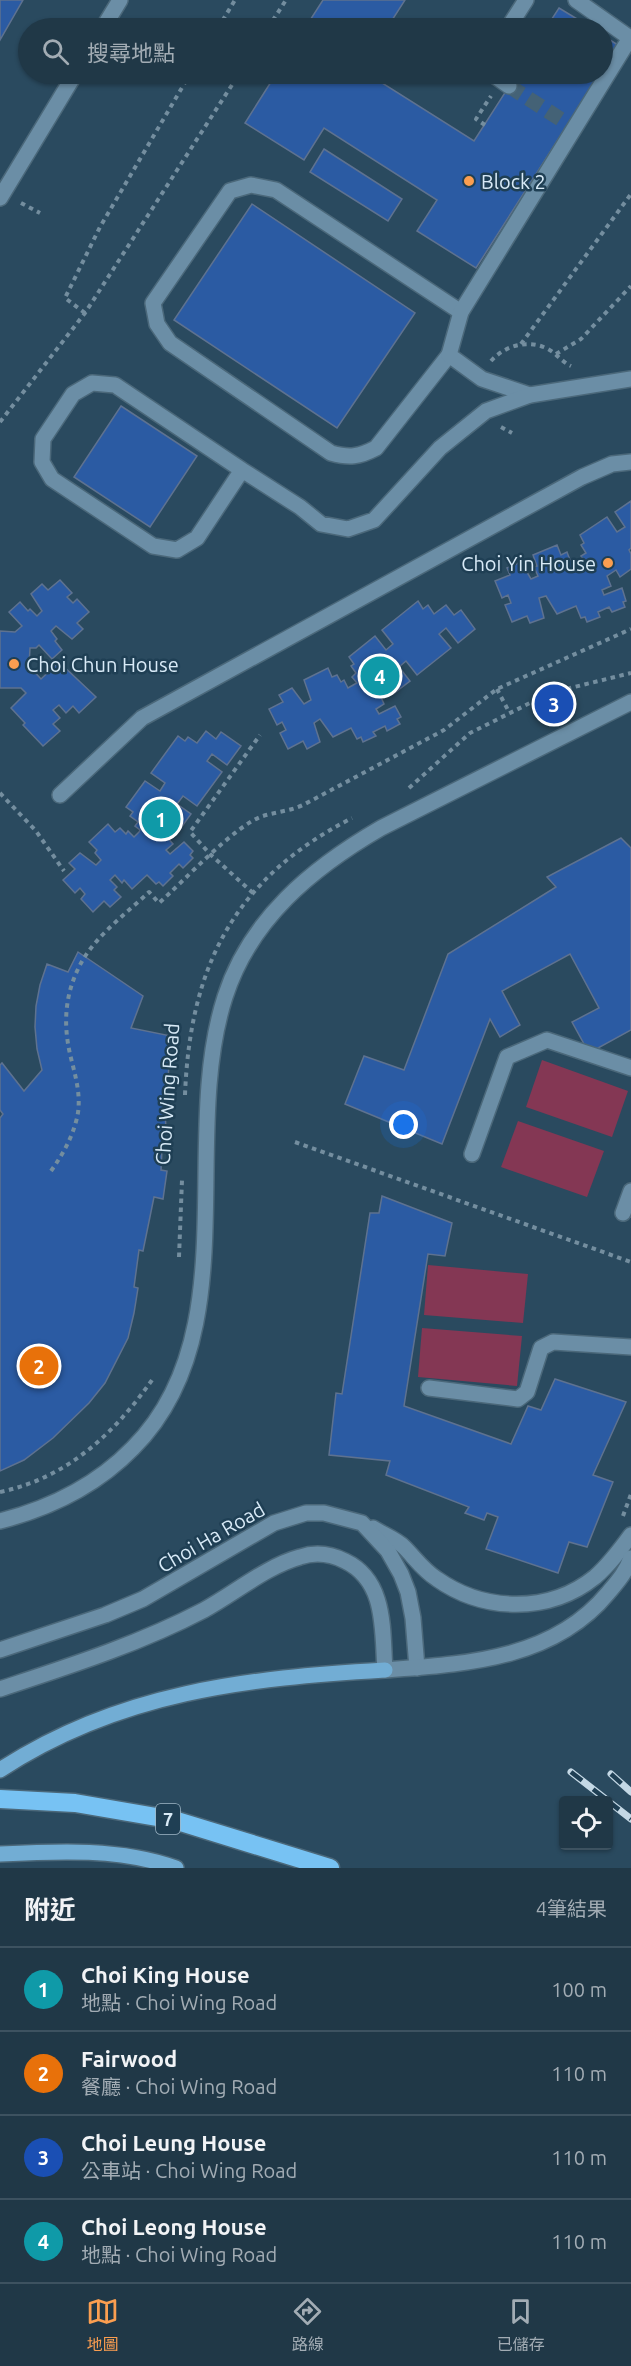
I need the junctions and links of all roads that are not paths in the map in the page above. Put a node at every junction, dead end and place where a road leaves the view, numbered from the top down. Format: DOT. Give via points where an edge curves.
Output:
graph roads {
  1 [pos="120,0"];
  2 [pos="526,0"];
  3 [pos="576,0"];
  4 [pos="109,18"];
  5 [pos="514,18"];
  6 [pos="602,18"];
  7 [pos="613,26"];
  8 [pos="630,38"];
  9 [pos="613,63"];
  10 [pos="69,84"];
  11 [pos="599,84"];
  12 [pos="0,198"];
  13 [pos="461,312"];
  14 [pos="449,355"];
  15 [pos="631,379"];
  16 [pos="530,395"];
  17 [pos="631,462"];
  18 [pos="242,470"];
  19 [pos="631,702"];
  20 [pos="60,795"];
  21 [pos="631,1068"];
  22 [pos="472,1154"];
  23 [pos="631,1191"];
  24 [pos="623,1213"];
  25 [pos="631,1347"];
  26 [pos="429,1388"];
  27 [pos="0,1521"];
  28 [pos="362,1522"];
  29 [pos="631,1535"];
  30 [pos="631,1558"];
  31 [pos="0,1650"];
  32 [pos="417,1668"];
  33 [pos="385,1670"];
  34 [pos="0,1689"];
  35 [pos="0,1770"];
  36 [pos="0,1799"];
  37 [pos="0,1854"];
  38 [pos="177,1868"];
  39 [pos="330,1868"];
  1 -- 4 [label="street"];
  2 -- 5 [label="street"];
  3 -- 6 [label="street"];
  7 -- 8 [label="street"];
  8 -- 9 [label="street"];
  10 -- 12 [label="street"];
  11 -- 13 [label="street"];
  13 -- 14 [label="street"];
  13 -- 14 [label="street" via="276,190 251,184 230,191 153,303 157,324 170,343 331,453 346,457 362,456 376,448"];
  14 -- 16 [label="street" via="482,379"];
  15 -- 16 [label="street"];
  16 -- 18 [label="street" via="486,411 440,448 374,520 348,529 321,524"];
  17 -- 20 [label="street" via="612,464 582,477 142,718"];
  18 -- 18 [label="street" via="197,538 177,550 153,546 52,479 42,462 43,439 73,394 92,383 116,385"];
  19 -- 27 [label="street, Choi Wing Road" via="346,848 294,889 272,913 238,966 216,1028 206,1110 201,1283 192,1340 173,1393 143,1439 103,1476 55,1503"];
  21 -- 22 [label="street" via="547,1040 507,1057"];
  23 -- 24 [label="street"];
  25 -- 26 [label="street" via="546,1344 541,1348 527,1392 518,1400"];
  28 -- 29 [label="street, Choi Ha Road" via="403,1545 419,1564 454,1590 501,1604 540,1602 575,1591 596,1576"];
  28 -- 31 [label="street, Choi Ha Road" via="324,1513 290,1517 255,1533 172,1584 105,1615"];
  28 -- 32 [label="street" via="388,1551 408,1592"];
  30 -- 32 [label="street" via="626,1571 598,1605 548,1639 492,1659"];
  32 -- 33 [label="street"];
  33 -- 34 [label="street" via="381,1611 370,1583 346,1561 316,1554 283,1563 204,1610 119,1649"];
  33 -- 35 [label="main road" via="244,1682 165,1698 58,1738"];
  36 -- 39 [label="highway, 7" via="75,1803 174,1820"];
  37 -- 38 [label="main road" via="93,1853 151,1860"];
}
